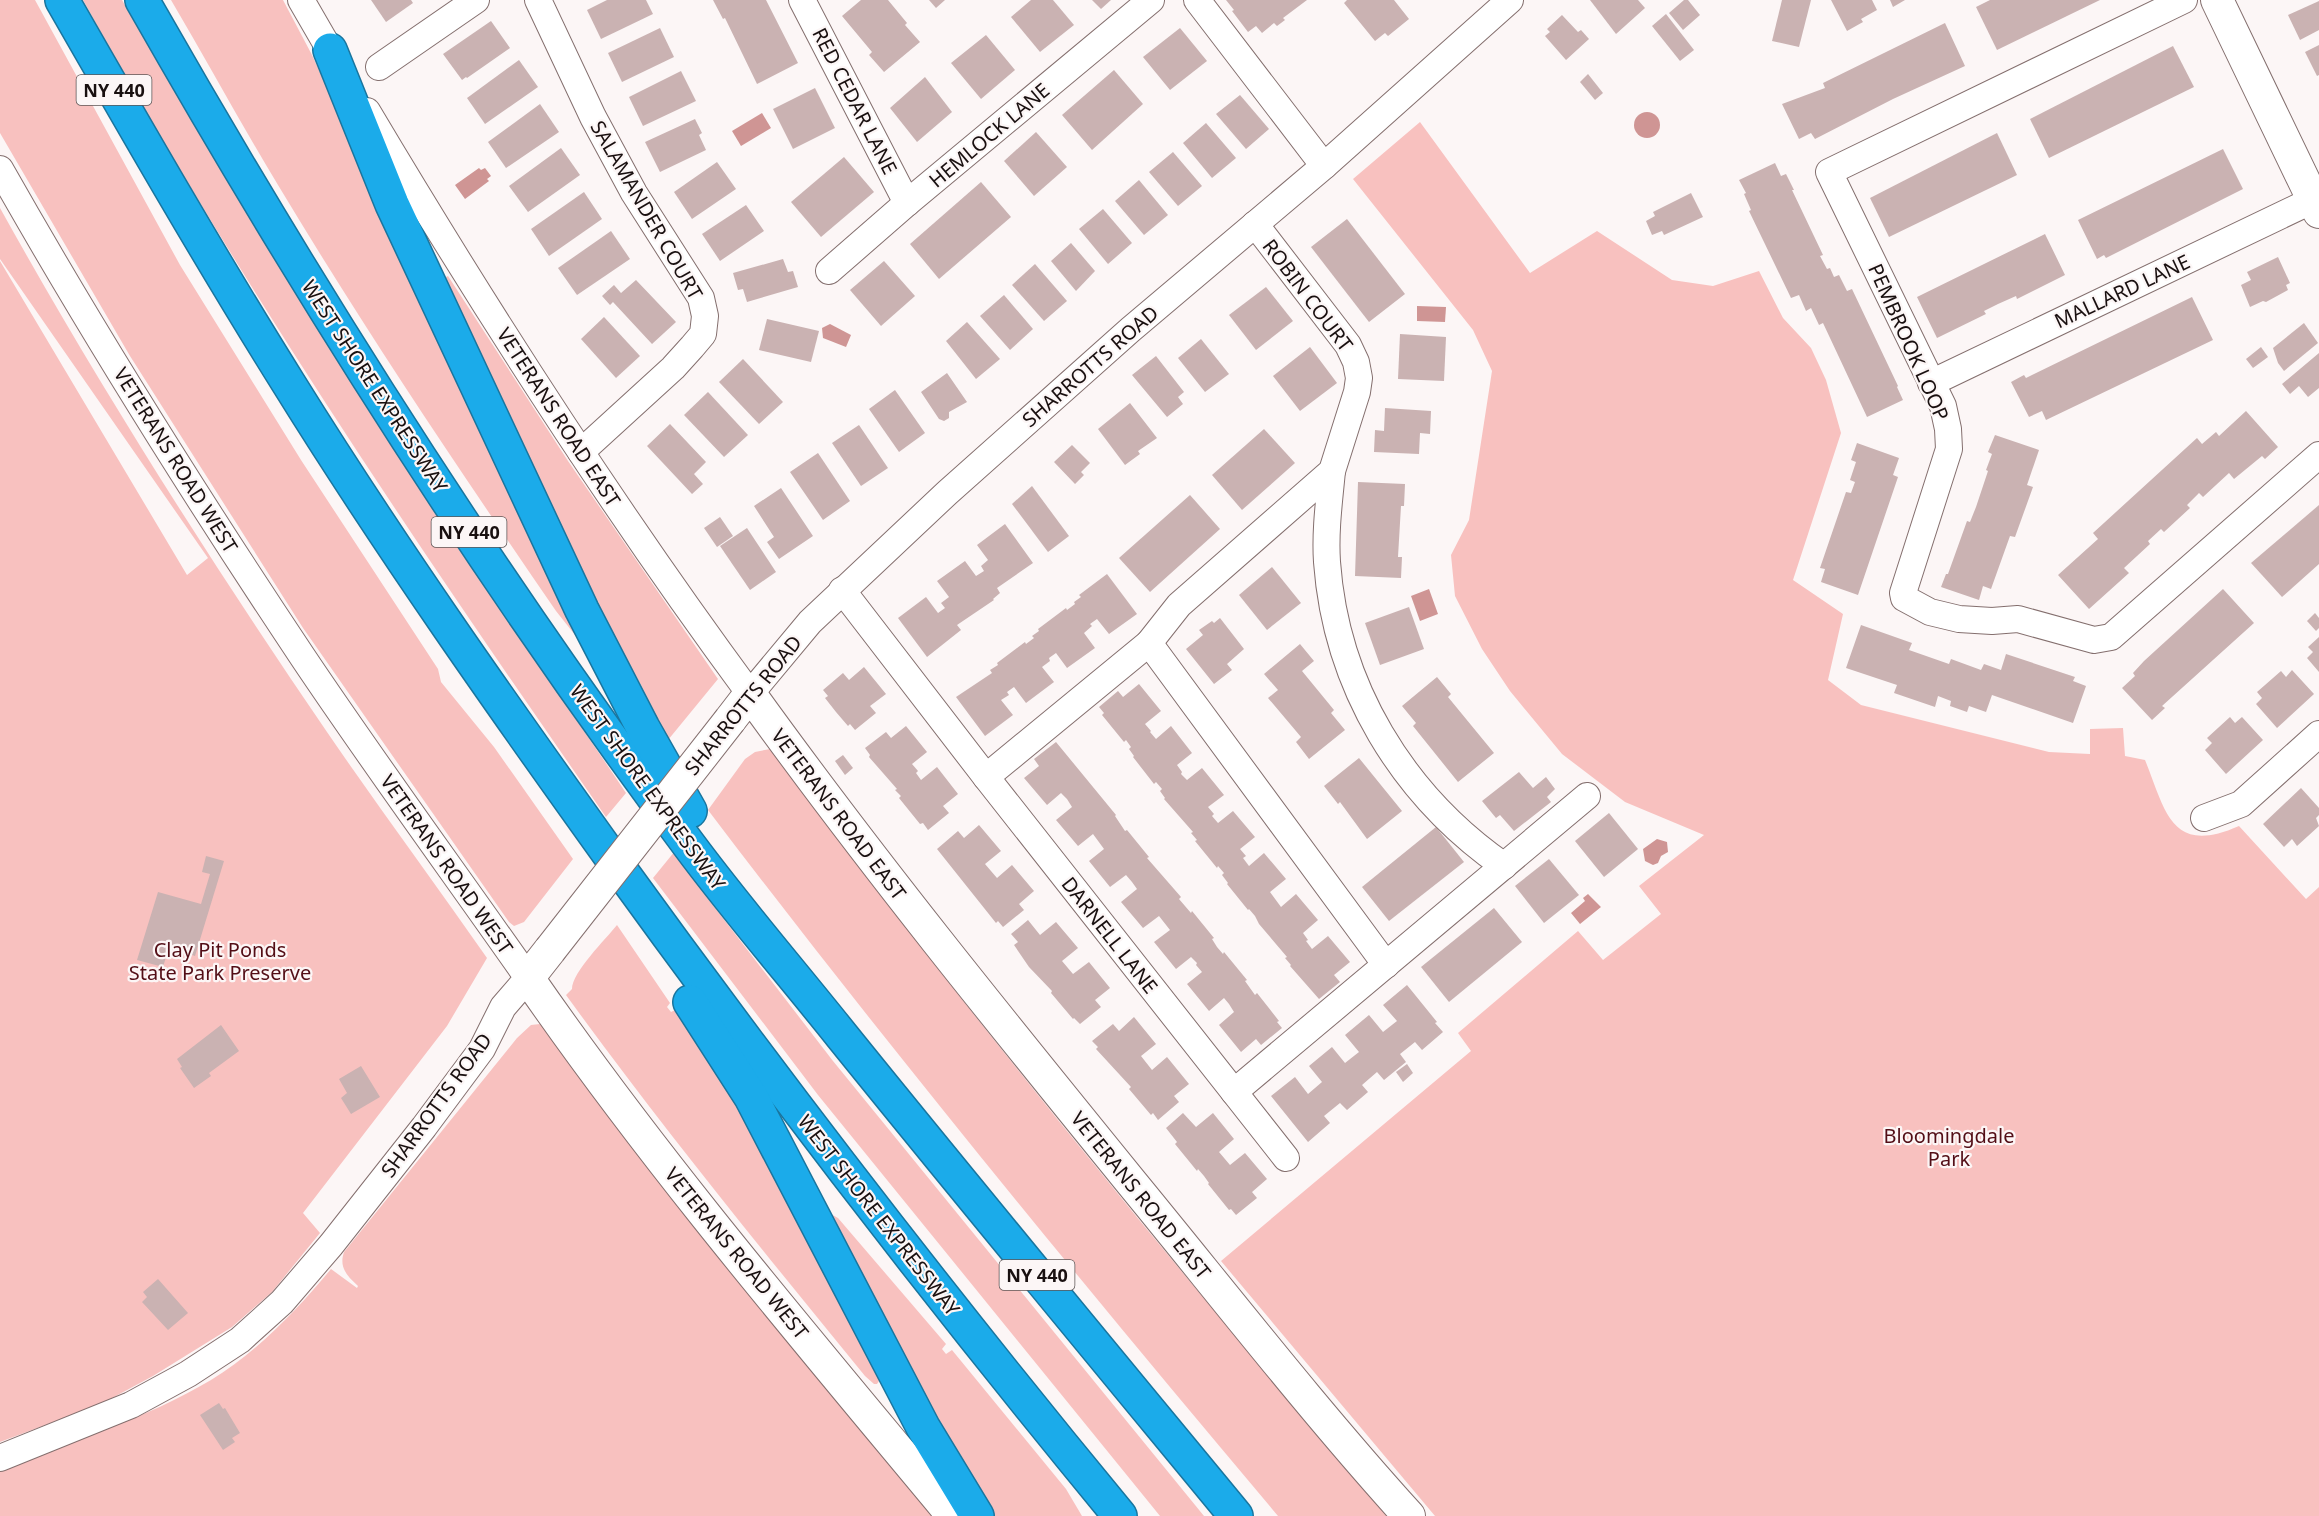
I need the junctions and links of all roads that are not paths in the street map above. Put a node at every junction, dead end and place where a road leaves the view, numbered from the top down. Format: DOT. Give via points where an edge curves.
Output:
graph roads {
  1 [pos="62,0"];
  2 [pos="142,0"];
  3 [pos="301,0"];
  4 [pos="476,0"];
  5 [pos="538,0"];
  6 [pos="1151,0"];
  7 [pos="1197,0"];
  8 [pos="1510,0"];
  9 [pos="2184,0"];
  10 [pos="2217,0"];
  11 [pos="809,3"];
  12 [pos="330,50"];
  13 [pos="379,67"];
  14 [pos="1324,166"];
  15 [pos="0,169"];
  16 [pos="907,203"];
  17 [pos="2316,206"];
  18 [pos="1255,224"];
  19 [pos="829,271"];
  20 [pos="1931,383"];
  21 [pos="581,452"];
  22 [pos="2319,455"];
  23 [pos="1332,471"];
  24 [pos="842,590"];
  25 [pos="1149,643"];
  26 [pos="471,660"];
  27 [pos="750,694"];
  28 [pos="2319,734"];
  29 [pos="986,777"];
  30 [pos="1587,795"];
  31 [pos="2204,818"];
  32 [pos="1504,866"];
  33 [pos="1386,965"];
  34 [pos="528,978"];
  35 [pos="840,1034"];
  36 [pos="1234,1092"];
  37 [pos="1286,1158"];
  38 [pos="0,1458"];
  39 [pos="952,1516"];
  40 [pos="977,1516"];
  41 [pos="1120,1516"];
  42 [pos="1236,1516"];
  43 [pos="1409,1516"];
  1 -- 26 [label="highway, WEST SHORE EXPRESSWAY / NY 440" via="279,367"];
  2 -- 35 [label="highway, WEST SHORE EXPRESSWAY / NY 440" via="285,246 485,556 690,847"];
  3 -- 12 [label="street, VETERANS ROAD EAST"];
  4 -- 13 [label="street"];
  5 -- 21 [label="street, SALAMANDER COURT" via="633,193 701,298 705,316 703,334 682,359"];
  6 -- 16 [label="street, HEMLOCK LANE"];
  7 -- 14 [label="street"];
  8 -- 14 [label="street, SHARROTTS ROAD"];
  9 -- 20 [label="street, PEMBROOK LOOP" via="1829,172"];
  10 -- 17 [label="street"];
  11 -- 16 [label="street, RED CEDAR LANE"];
  12 -- 21 [label="street, VETERANS ROAD EAST" via="456,259"];
  12 -- 35 [label="highway" via="392,204 606,659 688,807"];
  14 -- 18 [label="street, SHARROTTS ROAD"];
  15 -- 34 [label="street, VETERANS ROAD WEST" via="129,388 264,599"];
  16 -- 19 [label="street, HEMLOCK LANE"];
  17 -- 20 [label="street, MALLARD LANE"];
  18 -- 23 [label="street, ROBIN COURT" via="1348,345 1356,362 1357,392"];
  18 -- 24 [label="street, SHARROTTS ROAD" via="1070,382"];
  20 -- 22 [label="street, PEMBROOK LOOP" via="1943,406 1949,449 1903,593 1907,601 1930,612 1959,619 2018,619 2094,640 2110,637"];
  21 -- 27 [label="street, VETERANS ROAD EAST"];
  23 -- 25 [label="street" via="1179,605"];
  23 -- 32 [label="street, ROBIN COURT" via="1327,562 1344,654 1361,697 1411,781 1445,819"];
  24 -- 27 [label="street, SHARROTTS ROAD"];
  24 -- 29 [label="street, DARNELL LANE"];
  25 -- 29 [label="street"];
  25 -- 33 [label="street"];
  26 -- 40 [label="highway" via="548,799 746,1089 923,1427"];
  26 -- 41 [label="highway, WEST SHORE EXPRESSWAY / NY 440" via="756,1056 947,1304"];
  27 -- 34 [label="street, SHARROTTS ROAD, bridge"];
  27 -- 43 [label="street, VETERANS ROAD EAST" via="970,984 1282,1367"];
  28 -- 31 [label="street" via="2241,804"];
  29 -- 36 [label="street, DARNELL LANE"];
  30 -- 32 [label="street"];
  32 -- 33 [label="street"];
  33 -- 36 [label="street"];
  34 -- 38 [label="street, SHARROTTS ROAD" via="503,1007 482,1049 424,1127 282,1302 240,1340 188,1374 131,1405"];
  34 -- 39 [label="street, VETERANS ROAD WEST" via="569,1038 709,1220"];
  35 -- 42 [label="highway, WEST SHORE EXPRESSWAY / NY 440"];
  36 -- 37 [label="street, DARNELL LANE"];
}
